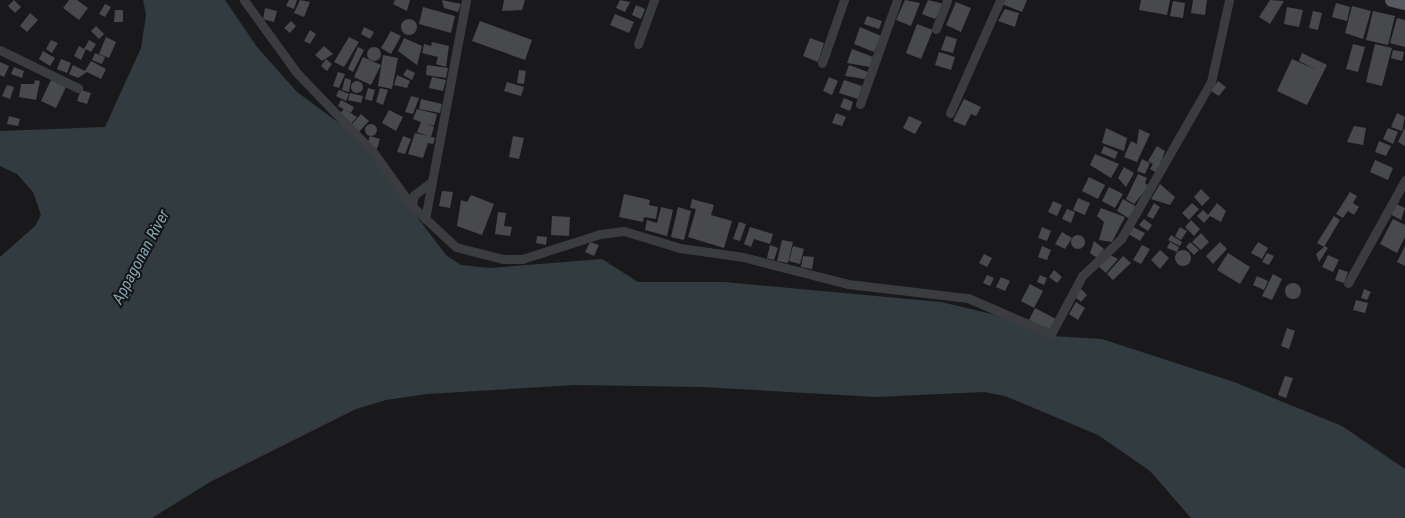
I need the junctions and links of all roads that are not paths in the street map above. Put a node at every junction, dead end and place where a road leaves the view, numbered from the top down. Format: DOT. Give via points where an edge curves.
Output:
graph roads {
  1 [pos="244,0"];
  2 [pos="466,0"];
  3 [pos="654,0"];
  4 [pos="844,0"];
  5 [pos="897,0"];
  6 [pos="947,0"];
  7 [pos="1000,0"];
  8 [pos="1228,0"];
  9 [pos="1392,0"];
  10 [pos="1405,2"];
  11 [pos="936,29"];
  12 [pos="638,44"];
  13 [pos="0,50"];
  14 [pos="822,63"];
  15 [pos="78,88"];
  16 [pos="860,104"];
  17 [pos="950,113"];
  18 [pos="1405,180"];
  19 [pos="431,182"];
  20 [pos="412,206"];
  21 [pos="425,219"];
  22 [pos="1348,283"];
  1 -- 20 [label="street" via="297,73 373,152"];
  2 -- 19 [label="street"];
  3 -- 12 [label="street"];
  4 -- 14 [label="street"];
  5 -- 16 [label="street"];
  6 -- 11 [label="street"];
  7 -- 17 [label="street"];
  8 -- 21 [label="street" via="1211,82 1121,239 1082,276 1051,334 968,298 848,284 751,259 680,248 624,231 574,241 542,255 503,260 456,247"];
  9 -- 10 [label="main road"];
  13 -- 15 [label="street"];
  18 -- 22 [label="street"];
  19 -- 20 [label="street" via="414,195"];
  19 -- 21 [label="street"];
  20 -- 21 [label="street"];
}
